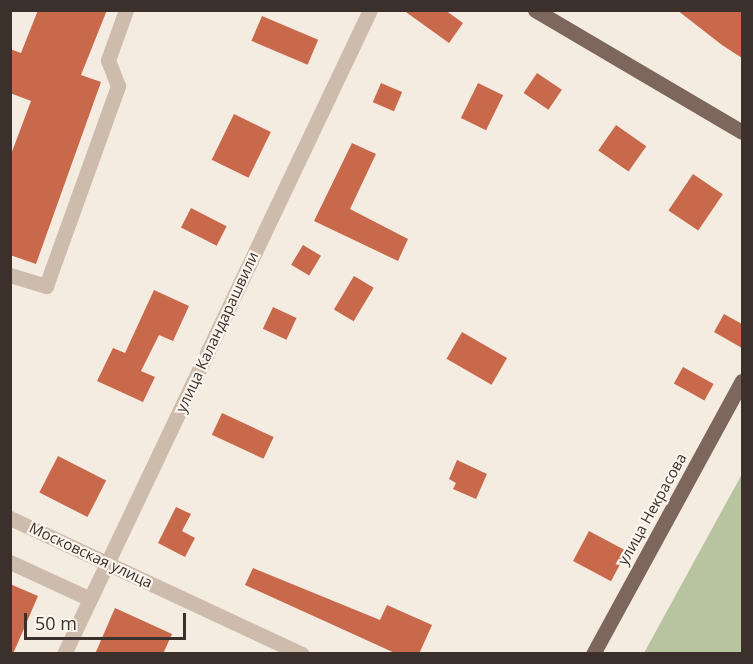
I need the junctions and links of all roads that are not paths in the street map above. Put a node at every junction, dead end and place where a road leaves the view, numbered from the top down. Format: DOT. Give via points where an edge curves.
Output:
graph roads {
  1 [pos="126,10"];
  2 [pos="370,10"];
  3 [pos="535,10"];
  4 [pos="742,132"];
  5 [pos="10,275"];
  6 [pos="742,381"];
  7 [pos="10,518"];
  8 [pos="10,562"];
  9 [pos="107,562"];
  10 [pos="90,599"];
  11 [pos="64,654"];
  12 [pos="302,654"];
  13 [pos="593,654"];
  1 -- 5 [label="street" via="108,60 117,86 46,286"];
  2 -- 9 [label="street, улица Каландарашвили"];
  3 -- 4 [label="main road"];
  6 -- 13 [label="main road, улица Некрасова"];
  7 -- 9 [label="street, Московская улица"];
  8 -- 10 [label="street"];
  9 -- 10 [label="street, улица Каландарашвили"];
  9 -- 12 [label="street, Московская улица"];
  10 -- 11 [label="street, улица Каландарашвили"];
}
